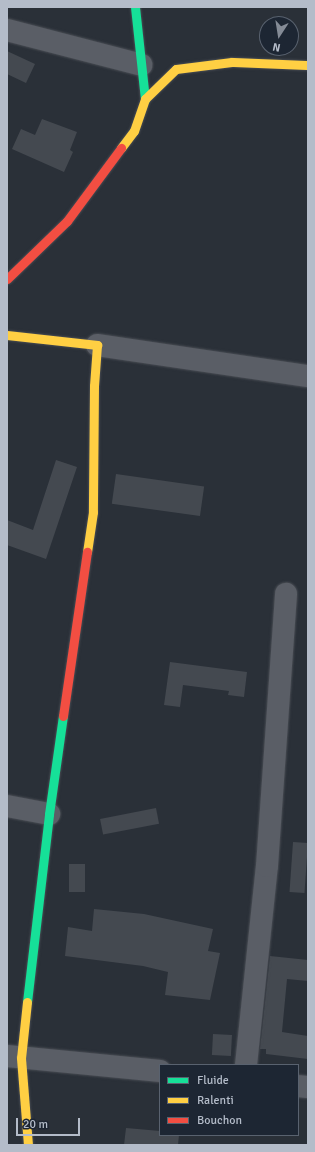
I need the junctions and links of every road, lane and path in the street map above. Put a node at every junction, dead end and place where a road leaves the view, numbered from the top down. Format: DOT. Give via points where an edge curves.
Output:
graph roads {
  1 [pos="135,7"];
  2 [pos="7,30"];
  3 [pos="142,65"];
  4 [pos="308,65"];
  5 [pos="145,99"];
  6 [pos="7,279"];
  7 [pos="7,335"];
  8 [pos="97,345"];
  9 [pos="308,376"];
  10 [pos="286,594"];
  11 [pos="7,806"];
  12 [pos="50,814"];
  13 [pos="14,1057"];
  14 [pos="246,1064"];
  15 [pos="159,1071"];
  16 [pos="28,1145"];
  1 -- 3 [label="street"];
  2 -- 3 [label="street"];
  3 -- 5 [label="street"];
  4 -- 5 [label="street" via="232,62 176,69"];
  5 -- 6 [label="street" via="134,130 68,221"];
  7 -- 8 [label="street"];
  8 -- 9 [label="street"];
  8 -- 12 [label="street" via="94,386 93,512"];
  10 -- 14 [label="street" via="267,866"];
  11 -- 12 [label="street"];
  12 -- 13 [label="street"];
  13 -- 15 [label="street"];
  13 -- 16 [label="street"];
}
